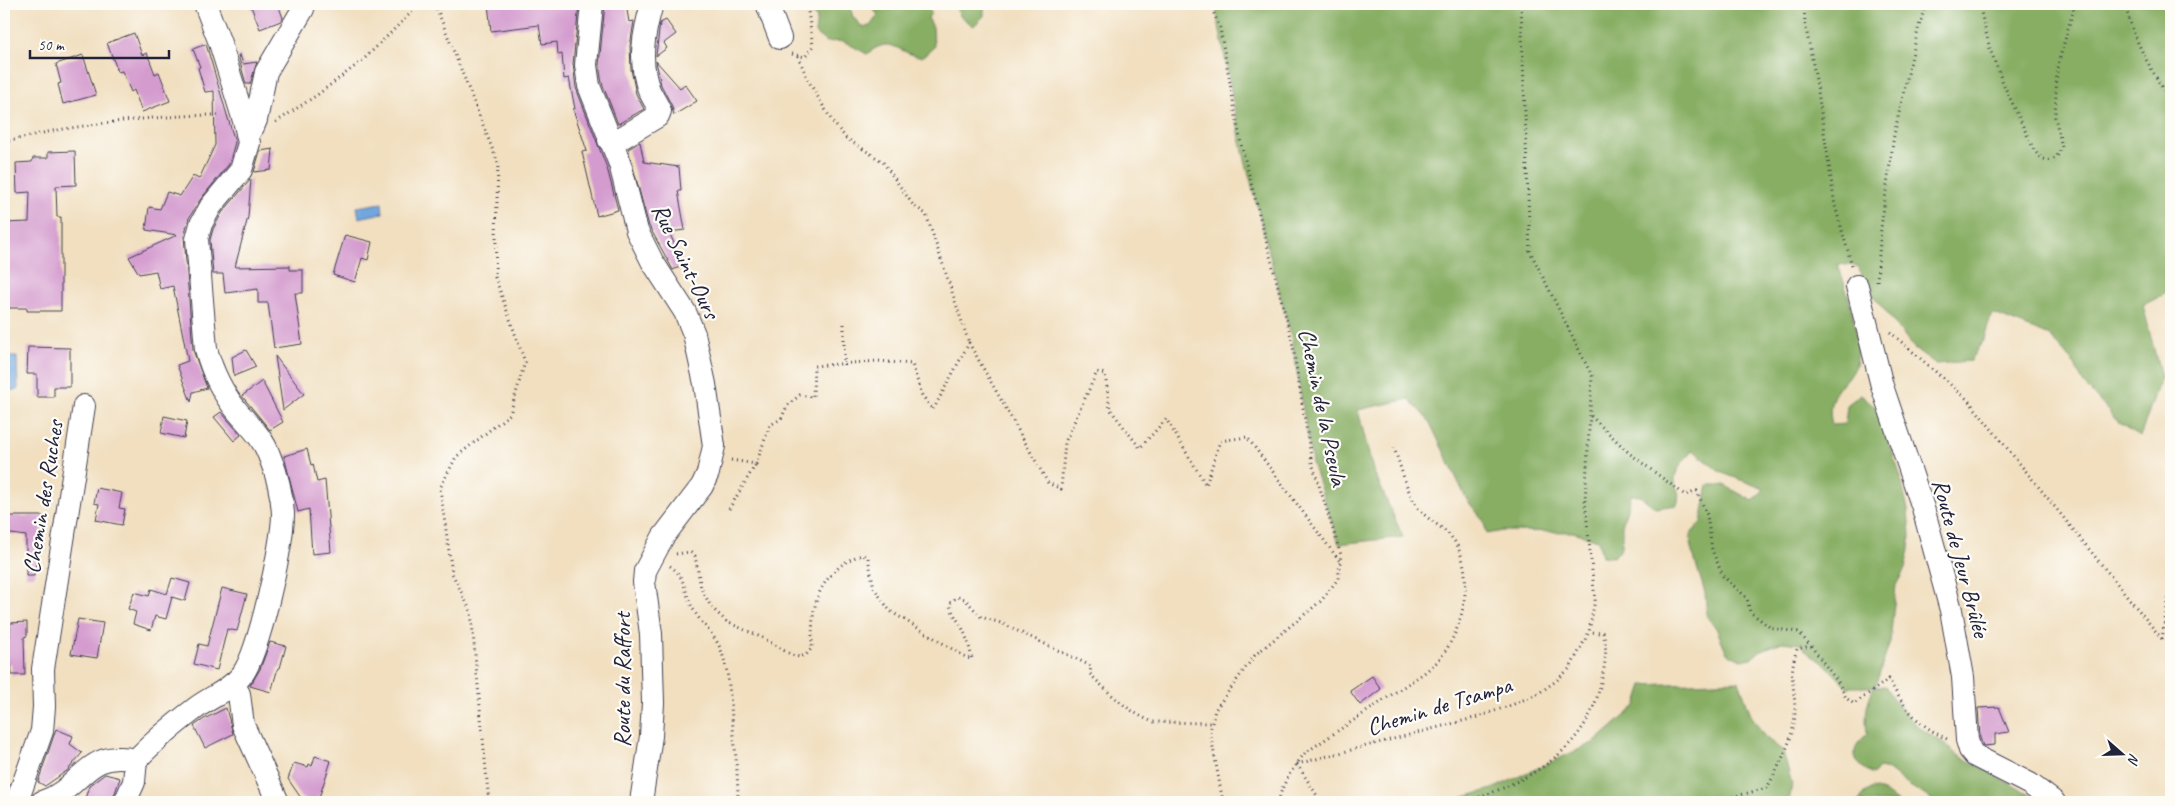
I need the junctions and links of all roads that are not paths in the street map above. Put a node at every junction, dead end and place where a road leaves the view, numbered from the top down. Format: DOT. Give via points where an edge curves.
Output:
graph roads {
  1 [pos="205,4"];
  2 [pos="303,4"];
  3 [pos="592,4"];
  4 [pos="652,4"];
  5 [pos="766,4"];
  6 [pos="780,38"];
  7 [pos="245,123"];
  8 [pos="609,140"];
  9 [pos="1867,284"];
  10 [pos="1886,333"];
  11 [pos="84,406"];
  12 [pos="1898,432"];
  13 [pos="659,561"];
  14 [pos="233,684"];
  15 [pos="136,760"];
  16 [pos="20,802"];
  17 [pos="42,802"];
  18 [pos="125,802"];
  19 [pos="278,802"];
  20 [pos="641,802"];
  21 [pos="2054,802"];
  1 -- 7 [label="street"];
  2 -- 7 [label="street" via="266,72 253,127"];
  3 -- 8 [label="street, Rue Saint-Ours" via="586,65 589,86"];
  4 -- 8 [label="street" via="643,50 647,83 660,111 658,116 623,136"];
  5 -- 6 [label="street"];
  7 -- 14 [label="street" via="249,143 241,170 211,206 197,239 205,340 210,362 228,398 259,436 269,454 280,486 283,515 280,544 259,634 243,673"];
  8 -- 13 [label="street, Rue Saint-Ours" via="620,164 637,231 685,312 694,334 713,430 713,457 702,486 663,536"];
  9 -- 12 [label="street, Route de Jeur Brûlée" via="1882,386"];
  10 -- 12 [label="street" via="1889,366 1903,417 1903,426"];
  11 -- 16 [label="street, Chemin des Ruches" via="43,669 42,732 20,793"];
  12 -- 21 [label="street, Route de Jeur Brûlée" via="1951,610 1963,676 1970,750"];
  13 -- 20 [label="street, Route du Raffort" via="645,571 644,582 651,626 653,716"];
  14 -- 15 [label="street" via="196,708"];
  14 -- 19 [label="street" via="243,724"];
  15 -- 17 [label="street" via="105,759 94,764 61,794"];
  15 -- 18 [label="street" via="134,782"];
}
